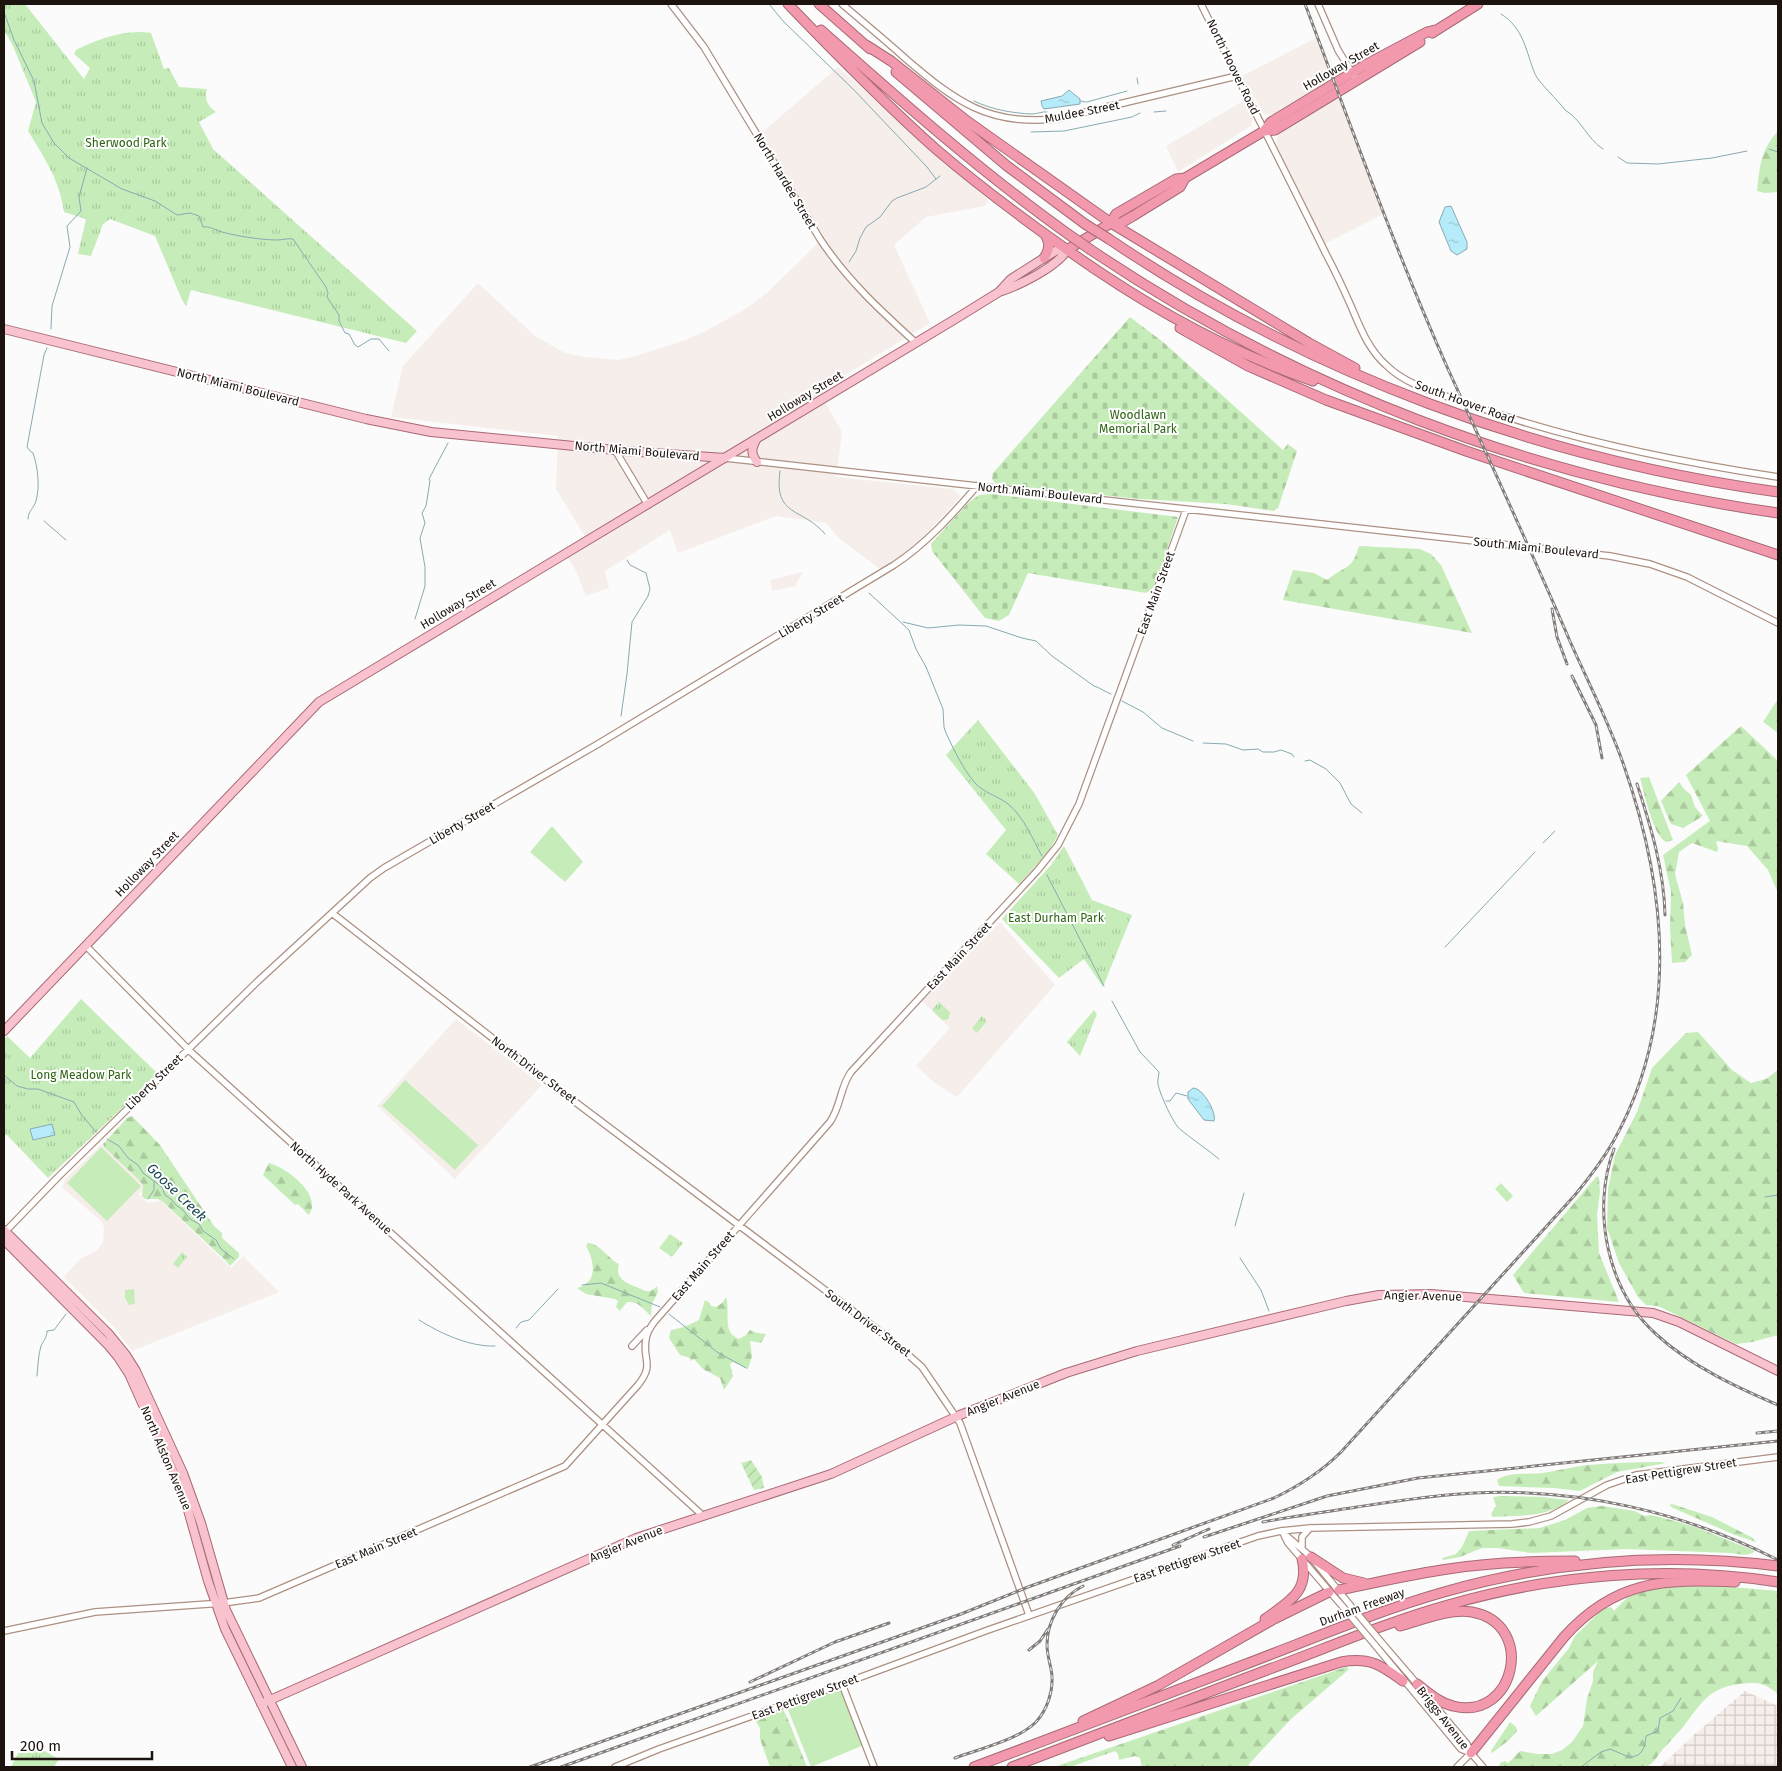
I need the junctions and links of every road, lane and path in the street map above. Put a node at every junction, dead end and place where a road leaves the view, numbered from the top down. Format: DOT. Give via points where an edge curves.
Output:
graph roads {
  1 [pos="671,4"];
  2 [pos="789,4"];
  3 [pos="819,4"];
  4 [pos="842,4"];
  5 [pos="1201,4"];
  6 [pos="1318,4"];
  7 [pos="1478,4"];
  8 [pos="866,45"];
  9 [pos="1237,76"];
  10 [pos="1354,77"];
  11 [pos="1264,131"];
  12 [pos="1185,178"];
  13 [pos="1133,216"];
  14 [pos="1111,223"];
  15 [pos="1045,234"];
  16 [pos="1136,238"];
  17 [pos="1067,250"];
  18 [pos="1044,258"];
  19 [pos="998,292"];
  20 [pos="1140,298"];
  21 [pos="4,329"];
  22 [pos="916,343"];
  23 [pos="1362,398"];
  24 [pos="1429,403"];
  25 [pos="756,440"];
  26 [pos="615,450"];
  27 [pos="694,456"];
  28 [pos="726,458"];
  29 [pos="757,462"];
  30 [pos="698,476"];
  31 [pos="1778,478"];
  32 [pos="977,486"];
  33 [pos="1778,492"];
  34 [pos="648,505"];
  35 [pos="1186,510"];
  36 [pos="1778,514"];
  37 [pos="1280,520"];
  38 [pos="1778,555"];
  39 [pos="1778,623"];
  40 [pos="332,913"];
  41 [pos="86,946"];
  42 [pos="4,1031"];
  43 [pos="188,1049"];
  44 [pos="738,1226"];
  45 [pos="4,1231"];
  46 [pos="4,1240"];
  47 [pos="655,1321"];
  48 [pos="632,1346"];
  49 [pos="1778,1371"];
  50 [pos="956,1417"];
  51 [pos="602,1425"];
  52 [pos="1778,1457"];
  53 [pos="702,1516"];
  54 [pos="1310,1528"];
  55 [pos="1281,1531"];
  56 [pos="1302,1548"];
  57 [pos="1307,1558"];
  58 [pos="1613,1561"];
  59 [pos="1778,1566"];
  60 [pos="1374,1583"];
  61 [pos="1778,1583"];
  62 [pos="1334,1591"];
  63 [pos="219,1603"];
  64 [pos="1029,1615"];
  65 [pos="4,1630"];
  66 [pos="1345,1641"];
  67 [pos="1218,1651"];
  68 [pos="1404,1681"];
  69 [pos="842,1684"];
  70 [pos="1417,1684"];
  71 [pos="270,1701"];
  72 [pos="261,1704"];
  73 [pos="1031,1746"];
  74 [pos="1470,1753"];
  75 [pos="1023,1763"];
  76 [pos="292,1767"];
  77 [pos="302,1767"];
  78 [pos="615,1767"];
  79 [pos="874,1767"];
  80 [pos="974,1767"];
  81 [pos="1012,1767"];
  82 [pos="1457,1767"];
  83 [pos="1483,1767"];
  1 -- 22 [label="street, North Hardee Street" via="704,47 834,261 864,295"];
  2 -- 15 [label="highway" via="922,136"];
  2 -- 23 [label="highway, bridge" via="962,153 1091,250 1220,328"];
  3 -- 8 [label="highway"];
  4 -- 9 [label="street, Muldee Street" via="942,89 976,109 1001,117 1028,120 1065,117"];
  5 -- 9 [label="street, North Hoover Road"];
  6 -- 10 [label="street"];
  7 -- 10 [label="highway, Holloway Street" via="1429,36"];
  8 -- 14 [label="highway"];
  8 -- 24 [label="highway, bridge" via="974,139 1108,240 1274,336 1337,366"];
  9 -- 11 [label="street, North Hoover Road"];
  10 -- 11 [label="highway, Holloway Street" via="1270,122"];
  11 -- 12 [label="highway, Holloway Street"];
  11 -- 31 [label="street, South Hoover Road" via="1370,346 1398,375 1441,394 1550,430 1675,459"];
  12 -- 13 [label="highway, Holloway Street" via="1180,186"];
  12 -- 14 [label="highway, Holloway Street" via="1176,179 1116,214"];
  13 -- 14 [label="highway, Holloway Street" via="1121,223"];
  13 -- 16 [label="highway" via="1129,227"];
  14 -- 16 [label="highway"];
  14 -- 17 [label="highway, Holloway Street"];
  15 -- 17 [label="highway"];
  15 -- 18 [label="highway" via="1049,247"];
  16 -- 24 [label="highway" via="1309,343"];
  17 -- 18 [label="main road, Holloway Street" via="1057,250"];
  17 -- 19 [label="main road, Holloway Street" via="1062,258 1016,287"];
  17 -- 20 [label="highway"];
  18 -- 19 [label="main road, Holloway Street" via="1011,279"];
  19 -- 22 [label="main road, Holloway Street"];
  20 -- 23 [label="highway" via="1195,330 1253,357"];
  20 -- 38 [label="highway" via="1210,346 1306,392 1466,451"];
  21 -- 26 [label="main road, North Miami Boulevard" via="386,424 447,434"];
  22 -- 25 [label="main road, Holloway Street"];
  23 -- 36 [label="highway" via="1462,437 1576,472 1676,496"];
  24 -- 33 [label="highway" via="1590,455 1713,482"];
  25 -- 28 [label="main road, Holloway Street"];
  25 -- 29 [label="main road" via="752,453"];
  26 -- 27 [label="main road, North Miami Boulevard"];
  26 -- 34 [label="street"];
  27 -- 28 [label="main road, North Miami Boulevard"];
  27 -- 30 [label="main road" via="702,468"];
  28 -- 29 [label="street, North Miami Boulevard"];
  28 -- 30 [label="main road, Holloway Street"];
  29 -- 32 [label="street, North Miami Boulevard"];
  30 -- 34 [label="main road, Holloway Street"];
  32 -- 35 [label="street, North Miami Boulevard"];
  32 -- 40 [label="street, Liberty Street" via="930,538 894,565 598,744 384,868"];
  34 -- 41 [label="main road, Holloway Street" via="319,702"];
  35 -- 37 [label="street, North Miami Boulevard"];
  35 -- 44 [label="street, East Main Street" via="1078,804 1058,845 851,1072 830,1122"];
  37 -- 39 [label="street, South Miami Boulevard" via="1636,561 1688,576"];
  40 -- 43 [label="street, Liberty Street"];
  40 -- 44 [label="street, North Driver Street"];
  41 -- 42 [label="main road, Holloway Street"];
  41 -- 43 [label="street, North Hyde Park Avenue"];
  43 -- 45 [label="street, Liberty Street"];
  43 -- 51 [label="street, North Hyde Park Avenue"];
  44 -- 47 [label="street, East Main Street"];
  44 -- 50 [label="street, South Driver Street" via="907,1352 922,1367"];
  45 -- 63 [label="main road, North Alston Avenue" via="108,1333 131,1362 187,1483 200,1521"];
  46 -- 63 [label="main road, North Alston Avenue" via="100,1336 123,1365 183,1492"];
  47 -- 48 [label="street, East Main Street"];
  47 -- 51 [label="street, East Main Street" via="646,1340 648,1360 645,1375"];
  49 -- 50 [label="main road, Angier Avenue" via="1653,1313 1439,1294 1389,1294 1107,1359"];
  50 -- 53 [label="main road, Angier Avenue" via="831,1474"];
  50 -- 64 [label="street, South Driver Street"];
  51 -- 53 [label="street, North Hyde Park Avenue"];
  51 -- 63 [label="street, East Main Street" via="565,1466 276,1592 255,1599"];
  52 -- 54 [label="street, East Pettigrew Street" via="1636,1475 1601,1488 1560,1512 1529,1522"];
  53 -- 71 [label="main road, Angier Avenue" via="622,1544"];
  54 -- 55 [label="street, East Pettigrew Street"];
  54 -- 56 [label="street" via="1302,1537"];
  55 -- 56 [label="street, Briggs Avenue"];
  55 -- 57 [label="street, Briggs Avenue" via="1288,1543"];
  55 -- 64 [label="street, East Pettigrew Street"];
  56 -- 57 [label="street, Briggs Avenue"];
  57 -- 60 [label="highway" via="1343,1578"];
  57 -- 62 [label="street, Briggs Avenue"];
  57 -- 62 [label="street, Briggs Avenue"];
  57 -- 67 [label="highway" via="1304,1579 1298,1591"];
  58 -- 59 [label="highway, Durham Freeway" via="1698,1559"];
  58 -- 60 [label="highway" via="1492,1563"];
  58 -- 73 [label="highway, Durham Freeway" via="1510,1576 1420,1600"];
  60 -- 62 [label="highway"];
  61 -- 66 [label="highway, Durham Freeway" via="1739,1576 1677,1574 1564,1581 1464,1600"];
  61 -- 74 [label="highway" via="1673,1581 1633,1589 1607,1600 1584,1616 1564,1637"];
  62 -- 67 [label="highway" via="1274,1619"];
  62 -- 68 [label="street, Briggs Avenue, bridge" via="1343,1608"];
  62 -- 70 [label="street, Briggs Avenue, bridge" via="1350,1605"];
  63 -- 65 [label="street, East Main Street" via="95,1612"];
  63 -- 71 [label="main road, North Alston Avenue"];
  63 -- 72 [label="main road, North Alston Avenue" via="224,1629"];
  64 -- 69 [label="street, East Pettigrew Street"];
  66 -- 70 [label="highway" via="1445,1614 1464,1612 1488,1619 1507,1637 1512,1656 1510,1674 1502,1690 1485,1703 1469,1708 1453,1706"];
  66 -- 75 [label="highway, Durham Freeway"];
  67 -- 73 [label="highway" via="1144,1693"];
  68 -- 74 [label="street, Briggs Avenue" via="1461,1749"];
  68 -- 75 [label="highway" via="1370,1661 1341,1662"];
  69 -- 78 [label="street, East Pettigrew Street"];
  69 -- 79 [label="street"];
  70 -- 74 [label="street, Briggs Avenue" via="1467,1744"];
  71 -- 72 [label="main road, Angier Avenue"];
  71 -- 77 [label="main road, North Alston Avenue"];
  72 -- 76 [label="main road, North Alston Avenue"];
  73 -- 80 [label="highway, Durham Freeway"];
  74 -- 82 [label="street"];
  74 -- 83 [label="street"];
  75 -- 81 [label="highway, Durham Freeway"];
}
